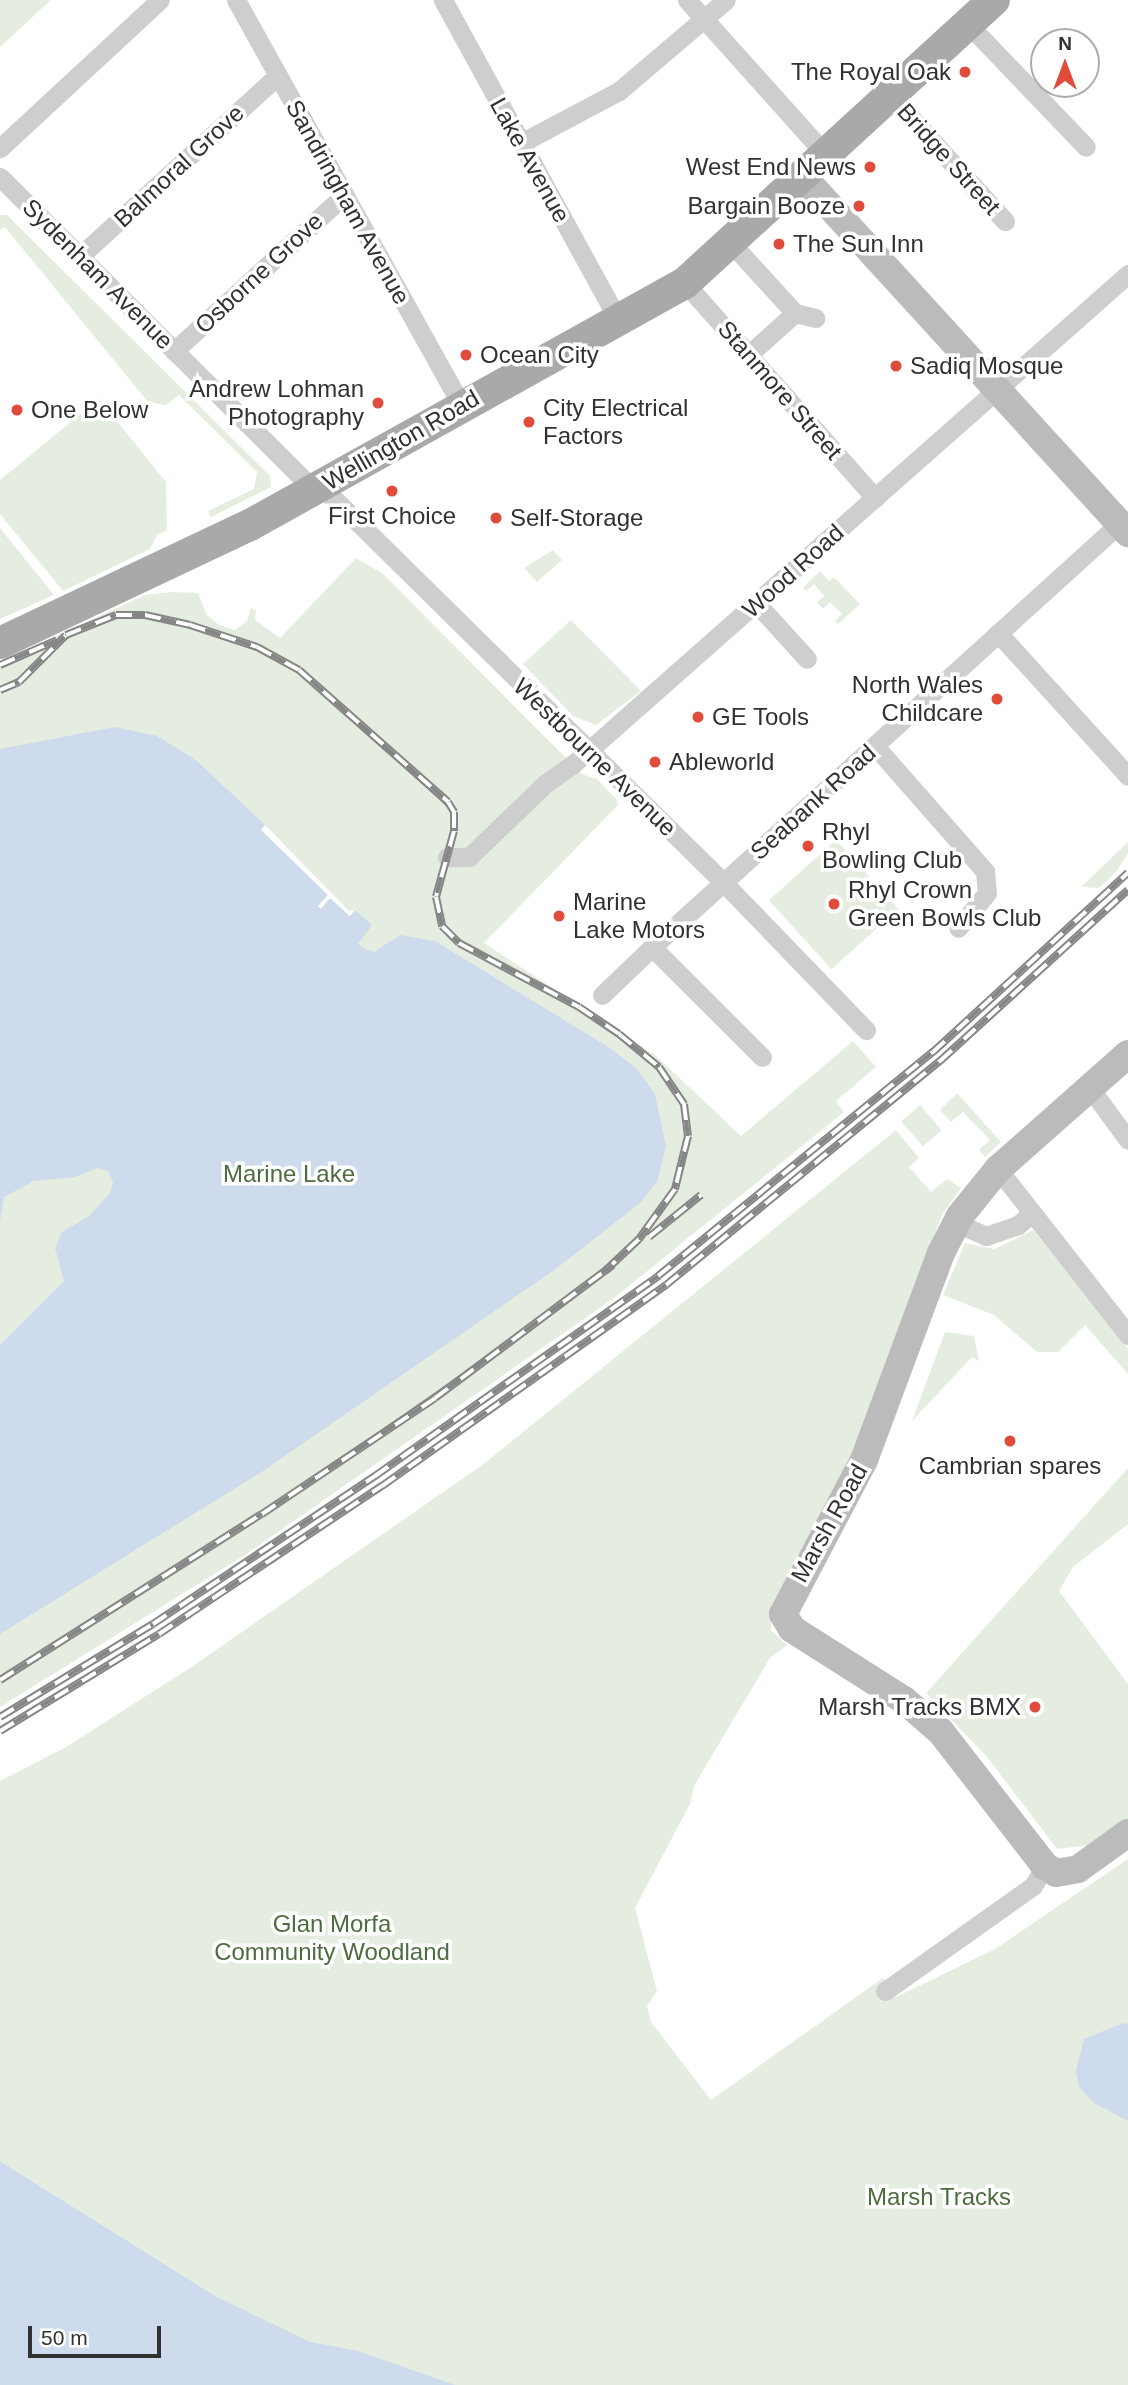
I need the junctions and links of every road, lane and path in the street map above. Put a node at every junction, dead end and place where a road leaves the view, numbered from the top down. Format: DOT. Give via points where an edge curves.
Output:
graph roads {
  1 [pos="160,0"];
  2 [pos="236,0"];
  3 [pos="443,0"];
  4 [pos="687,0"];
  5 [pos="726,0"];
  6 [pos="994,0"];
  7 [pos="704,19"];
  8 [pos="968,24"];
  9 [pos="278,75"];
  10 [pos="892,97"];
  11 [pos="521,143"];
  12 [pos="1086,147"];
  13 [pos="0,148"];
  14 [pos="827,156"];
  15 [pos="0,177"];
  16 [pos="804,178"];
  17 [pos="344,195"];
  18 [pos="1005,221"];
  19 [pos="731,243"];
  20 [pos="80,256"];
  21 [pos="1128,274"];
  22 [pos="685,283"];
  23 [pos="795,313"];
  24 [pos="815,318"];
  25 [pos="618,319"];
  26 [pos="174,351"];
  27 [pos="748,355"];
  28 [pos="999,391"];
  29 [pos="461,405"];
  30 [pos="318,488"];
  31 [pos="875,498"];
  32 [pos="1124,528"];
  33 [pos="757,604"];
  34 [pos="998,634"];
  35 [pos="0,643"];
  36 [pos="807,659"];
  37 [pos="875,746"];
  38 [pos="586,751"];
  39 [pos="1128,776"];
  40 [pos="447,857"];
  41 [pos="723,882"];
  42 [pos="958,928"];
  43 [pos="652,947"];
  44 [pos="603,995"];
  45 [pos="866,1030"];
  46 [pos="1128,1054"];
  47 [pos="762,1057"];
  48 [pos="1090,1088"];
  49 [pos="1128,1140"];
  50 [pos="998,1169"];
  51 [pos="1032,1213"];
  52 [pos="957,1223"];
  53 [pos="1128,1335"];
  54 [pos="1128,1833"];
  55 [pos="1045,1866"];
  56 [pos="885,1992"];
  1 -- 13 [label="street"];
  2 -- 9 [label="street, Sandringham Avenue"];
  3 -- 11 [label="street, Lake Avenue"];
  4 -- 7 [label="street"];
  5 -- 7 [label="street"];
  6 -- 8 [label="main road, Wellington Road"];
  7 -- 11 [label="street" via="619,91"];
  7 -- 14 [label="street"];
  8 -- 10 [label="main road, Wellington Road"];
  8 -- 12 [label="street"];
  9 -- 17 [label="street, Sandringham Avenue"];
  9 -- 20 [label="street, Balmoral Grove"];
  10 -- 14 [label="main road, Wellington Road"];
  10 -- 18 [label="street, Bridge Street"];
  11 -- 25 [label="street, Lake Avenue"];
  14 -- 16 [label="main road, Wellington Road"];
  15 -- 20 [label="street, Sydenham Avenue"];
  16 -- 19 [label="main road, Wellington Road"];
  16 -- 28 [label="street"];
  17 -- 26 [label="street, Osborne Grove"];
  17 -- 29 [label="street, Sandringham Avenue"];
  19 -- 22 [label="main road, Wellington Road"];
  19 -- 23 [label="street"];
  20 -- 26 [label="street, Sydenham Avenue"];
  21 -- 28 [label="street, Wood Road"];
  22 -- 25 [label="main road, Wellington Road"];
  22 -- 27 [label="street, Stanmore Street"];
  23 -- 24 [label="street"];
  23 -- 27 [label="street"];
  25 -- 29 [label="main road, Wellington Road"];
  26 -- 30 [label="street, Sydenham Avenue"];
  27 -- 31 [label="street, Stanmore Street"];
  28 -- 31 [label="street, Wood Road"];
  28 -- 32 [label="street"];
  29 -- 30 [label="main road, Wellington Road"];
  30 -- 35 [label="main road, Wellington Road" via="193,554"];
  30 -- 38 [label="street, Westbourne Avenue"];
  31 -- 33 [label="street, Wood Road"];
  32 -- 34 [label="street, Seabank Road"];
  33 -- 36 [label="street"];
  33 -- 38 [label="street, Wood Road"];
  34 -- 37 [label="street, Seabank Road"];
  34 -- 39 [label="street"];
  37 -- 41 [label="street, Seabank Road"];
  37 -- 42 [label="street" via="985,872 987,893"];
  38 -- 40 [label="street, Wood Road" via="469,857"];
  38 -- 41 [label="street, Westbourne Avenue"];
  41 -- 43 [label="street, Seabank Road"];
  41 -- 45 [label="street, Westbourne Avenue"];
  43 -- 44 [label="street, Seabank Road"];
  43 -- 47 [label="street"];
  46 -- 48 [label="street, Marsh Road"];
  48 -- 49 [label="street"];
  48 -- 50 [label="street, Marsh Road"];
  50 -- 51 [label="street"];
  50 -- 52 [label="street, Marsh Road"];
  51 -- 52 [label="street" via="1018,1224 986,1236"];
  51 -- 53 [label="street"];
  52 -- 55 [label="street, Marsh Road" via="864,1460 783,1614 792,1629 904,1700 941,1732"];
  54 -- 55 [label="street" via="1078,1869 1056,1873"];
  55 -- 56 [label="street" via="1033,1886"];
}
